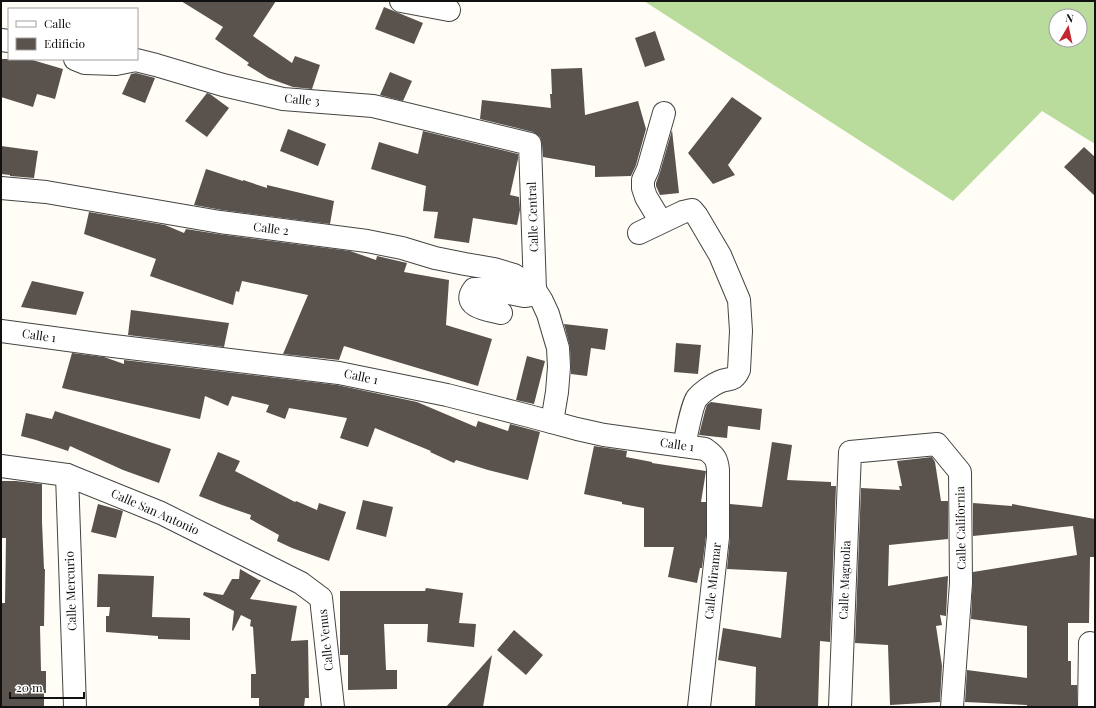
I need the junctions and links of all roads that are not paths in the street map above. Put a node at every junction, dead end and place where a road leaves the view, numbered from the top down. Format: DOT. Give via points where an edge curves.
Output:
graph roads {
  1 [pos="401,1"];
  2 [pos="449,10"];
  3 [pos="77,60"];
  4 [pos="136,60"];
  5 [pos="136,60"];
  6 [pos="664,113"];
  7 [pos="530,144"];
  8 [pos="1,188"];
  9 [pos="661,222"];
  10 [pos="639,233"];
  11 [pos="535,290"];
  12 [pos="501,313"];
  13 [pos="1,331"];
  14 [pos="552,422"];
  15 [pos="684,446"];
  16 [pos="850,452"];
  17 [pos="714,455"];
  18 [pos="1,466"];
  19 [pos="67,475"];
  20 [pos="301,583"];
  21 [pos="1090,643"];
  22 [pos="75,707"];
  23 [pos="333,707"];
  24 [pos="699,707"];
  25 [pos="840,707"];
  26 [pos="952,707"];
  27 [pos="1089,707"];
  1 -- 2 [label="street"];
  3 -- 4 [label="street, Calle 3" via="85,63 116,64"];
  5 -- 7 [label="street, Calle 3" via="283,99 373,106"];
  6 -- 9 [label="street" via="643,180 646,197"];
  7 -- 11 [label="street, Calle Central"];
  8 -- 11 [label="street, Calle 2" via="46,192 220,222 367,241 494,269 514,275"];
  9 -- 10 [label="street"];
  9 -- 15 [label="street" via="692,210 720,255 740,300 739,370 736,376 714,384 696,399"];
  11 -- 12 [label="street" via="531,295 524,296 484,289 474,289 470,294 470,300 474,305"];
  11 -- 14 [label="street" via="548,314 558,348 557,392"];
  13 -- 14 [label="street, Calle 1" via="339,373 447,395"];
  14 -- 15 [label="street, Calle 1" via="604,435"];
  15 -- 17 [label="street, Calle 1" via="705,450"];
  16 -- 25 [label="street, Calle Magnolia"];
  16 -- 26 [label="street, Calle California" via="937,444 960,472 961,583"];
  17 -- 24 [label="street, Calle Miramar" via="718,470 718,537"];
  18 -- 19 [label="street, Calle San Antonio"];
  19 -- 20 [label="street, Calle San Antonio" via="161,513"];
  19 -- 22 [label="street, Calle Mercurio"];
  20 -- 23 [label="street, Calle Venus" via="321,598"];
  21 -- 27 [label="street"];
}
